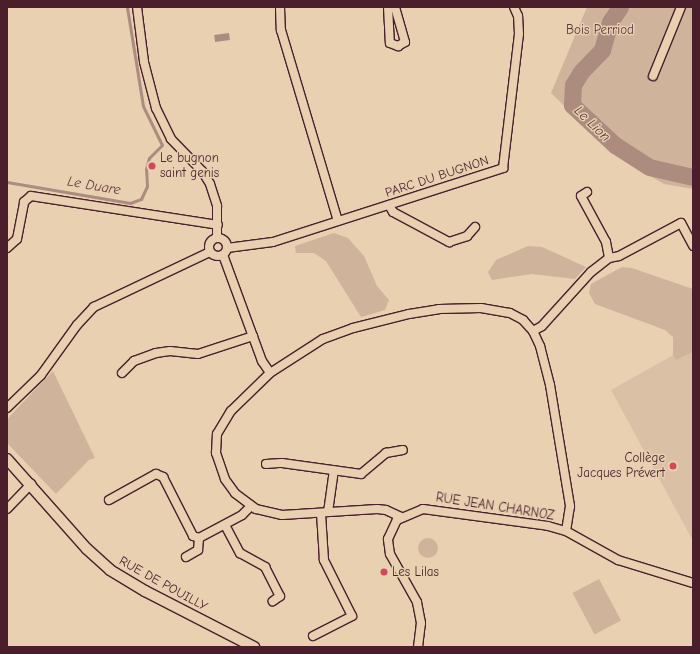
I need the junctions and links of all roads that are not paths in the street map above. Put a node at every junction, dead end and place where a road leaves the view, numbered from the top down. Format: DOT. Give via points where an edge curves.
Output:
graph roads {
  1 [pos="137,7"];
  2 [pos="280,7"];
  3 [pos="388,7"];
  4 [pos="395,7"];
  5 [pos="514,7"];
  6 [pos="681,7"];
  7 [pos="653,76"];
  8 [pos="587,192"];
  9 [pos="389,205"];
  10 [pos="338,221"];
  11 [pos="218,225"];
  12 [pos="476,227"];
  13 [pos="217,237"];
  14 [pos="693,246"];
  15 [pos="7,248"];
  16 [pos="225,251"];
  17 [pos="210,252"];
  18 [pos="609,258"];
  19 [pos="533,331"];
  20 [pos="253,336"];
  21 [pos="122,373"];
  22 [pos="270,373"];
  23 [pos="7,408"];
  24 [pos="403,450"];
  25 [pos="7,459"];
  26 [pos="266,464"];
  27 [pos="334,470"];
  28 [pos="31,484"];
  29 [pos="109,500"];
  30 [pos="251,506"];
  31 [pos="7,509"];
  32 [pos="324,512"];
  33 [pos="401,517"];
  34 [pos="225,526"];
  35 [pos="566,531"];
  36 [pos="199,538"];
  37 [pos="186,557"];
  38 [pos="693,583"];
  39 [pos="273,601"];
  40 [pos="313,636"];
  41 [pos="254,647"];
  42 [pos="418,647"];
  1 -- 11 [label="street" via="144,62 156,108 171,139 202,171 210,184 215,196"];
  2 -- 10 [label="street" via="281,30"];
  3 -- 4 [label="street" via="390,43 398,46 405,42"];
  5 -- 9 [label="street, PARC DU BUGNON" via="518,16 519,34 503,168"];
  6 -- 7 [label="street"];
  8 -- 18 [label="street" via="581,196 606,242"];
  9 -- 10 [label="street, PARC DU BUGNON"];
  9 -- 12 [label="street" via="392,212 449,242 467,236"];
  10 -- 16 [label="street, PARC DU BUGNON" via="273,242"];
  11 -- 13 [label="street"];
  11 -- 15 [label="street" via="31,196 24,202 17,239"];
  13 -- 16 [label="street" via="225,240"];
  13 -- 17 [label="street" via="210,243"];
  14 -- 18 [label="street" via="681,223 619,256"];
  16 -- 17 [label="street" via="214,255"];
  16 -- 20 [label="street"];
  17 -- 23 [label="street" via="94,307 77,325 41,375"];
  18 -- 19 [label="street" via="591,272 542,326"];
  19 -- 22 [label="street" via="517,316 502,311 481,308 440,309 335,334 313,344"];
  19 -- 35 [label="street" via="548,372 570,506"];
  20 -- 21 [label="street" via="198,354 170,351 156,353 134,361"];
  20 -- 22 [label="street"];
  22 -- 30 [label="street" via="231,411 217,434 216,452 221,470 235,493"];
  24 -- 27 [label="street" via="386,453 360,474"];
  25 -- 28 [label="street, RUE DE POUILLY"];
  26 -- 27 [label="street" via="282,463"];
  27 -- 32 [label="street"];
  28 -- 31 [label="street"];
  28 -- 41 [label="street, RUE DE POUILLY" via="87,549 110,570 145,591"];
  29 -- 36 [label="street" via="156,474 163,477 193,536"];
  30 -- 32 [label="street" via="274,514"];
  30 -- 34 [label="street"];
  32 -- 33 [label="street" via="377,508"];
  32 -- 40 [label="street" via="324,560 352,616"];
  33 -- 35 [label="street, RUE JEAN CHARNOZ" via="430,508"];
  33 -- 42 [label="street" via="390,531 388,547 417,602 420,623"];
  34 -- 36 [label="street"];
  34 -- 39 [label="street" via="240,553 265,568 280,596"];
  35 -- 38 [label="street, RUE JEAN CHARNOZ" via="618,560"];
  36 -- 37 [label="street" via="198,550"];
}
